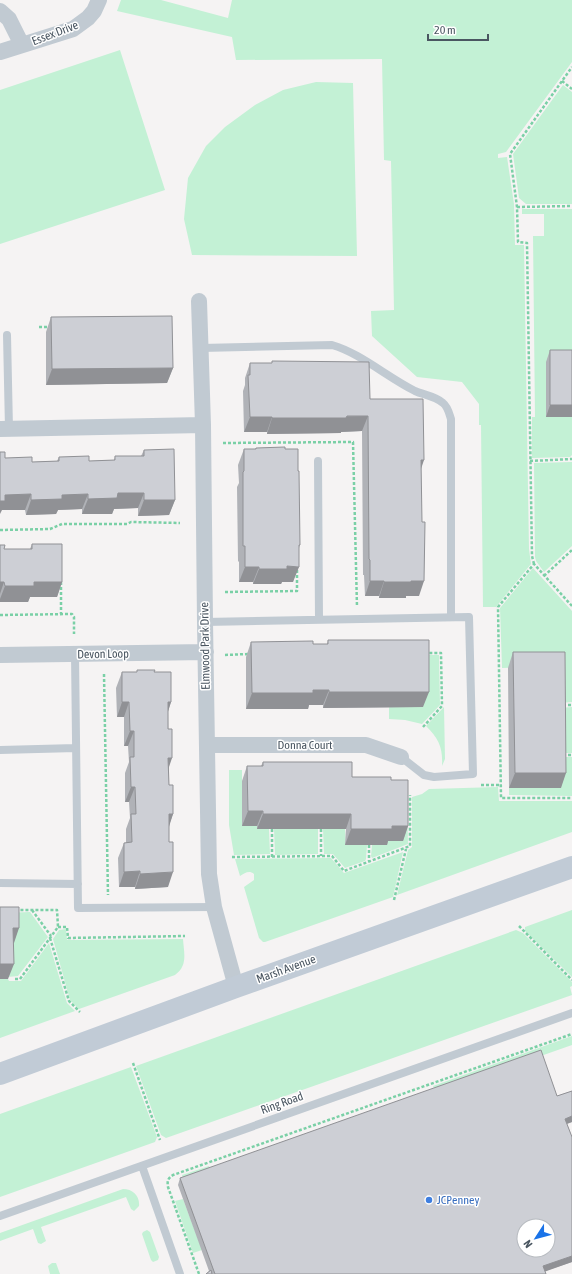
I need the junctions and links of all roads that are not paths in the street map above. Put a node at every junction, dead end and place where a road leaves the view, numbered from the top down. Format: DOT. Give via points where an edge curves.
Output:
graph roads {
  1 [pos="99,0"];
  2 [pos="0,11"];
  3 [pos="22,45"];
  4 [pos="0,52"];
  5 [pos="199,301"];
  6 [pos="7,335"];
  7 [pos="201,348"];
  8 [pos="203,425"];
  9 [pos="4,429"];
  10 [pos="318,461"];
  11 [pos="451,617"];
  12 [pos="319,620"];
  13 [pos="204,622"];
  14 [pos="206,652"];
  15 [pos="75,654"];
  16 [pos="0,655"];
  17 [pos="207,745"];
  18 [pos="76,748"];
  19 [pos="0,750"];
  20 [pos="401,757"];
  21 [pos="572,867"];
  22 [pos="0,883"];
  23 [pos="78,884"];
  24 [pos="214,907"];
  25 [pos="236,987"];
  26 [pos="572,1013"];
  27 [pos="0,1074"];
  28 [pos="142,1166"];
  29 [pos="0,1216"];
  30 [pos="180,1274"];
  1 -- 3 [label="street, Essex Drive" via="88,18 76,26"];
  2 -- 3 [label="street" via="10,19"];
  3 -- 4 [label="street, Essex Drive"];
  5 -- 7 [label="street, Elmwood Park Drive"];
  6 -- 9 [label="lane"];
  7 -- 8 [label="street, Elmwood Park Drive"];
  7 -- 11 [label="lane" via="332,345 343,348 400,383 443,403 451,419"];
  8 -- 9 [label="street"];
  8 -- 13 [label="street, Elmwood Park Drive"];
  10 -- 12 [label="lane"];
  11 -- 12 [label="lane"];
  11 -- 20 [label="lane" via="469,618 473,774 434,777 424,775"];
  12 -- 13 [label="lane"];
  13 -- 14 [label="street, Elmwood Park Drive"];
  14 -- 15 [label="street, Devon Loop"];
  14 -- 17 [label="street, Elmwood Park Drive"];
  15 -- 16 [label="street, Devon Loop"];
  15 -- 18 [label="lane"];
  17 -- 20 [label="street, Donna Court" via="366,745"];
  17 -- 24 [label="street, Elmwood Park Drive" via="210,874"];
  18 -- 19 [label="lane"];
  18 -- 23 [label="lane"];
  21 -- 25 [label="street, Marsh Avenue"];
  22 -- 23 [label="lane"];
  23 -- 24 [label="lane" via="78,908"];
  24 -- 25 [label="street, Elmwood Park Drive"];
  25 -- 27 [label="street, Marsh Avenue"];
  26 -- 28 [label="lane, Ring Road"];
  28 -- 29 [label="lane, Ring Road"];
  28 -- 30 [label="lane"];
}
